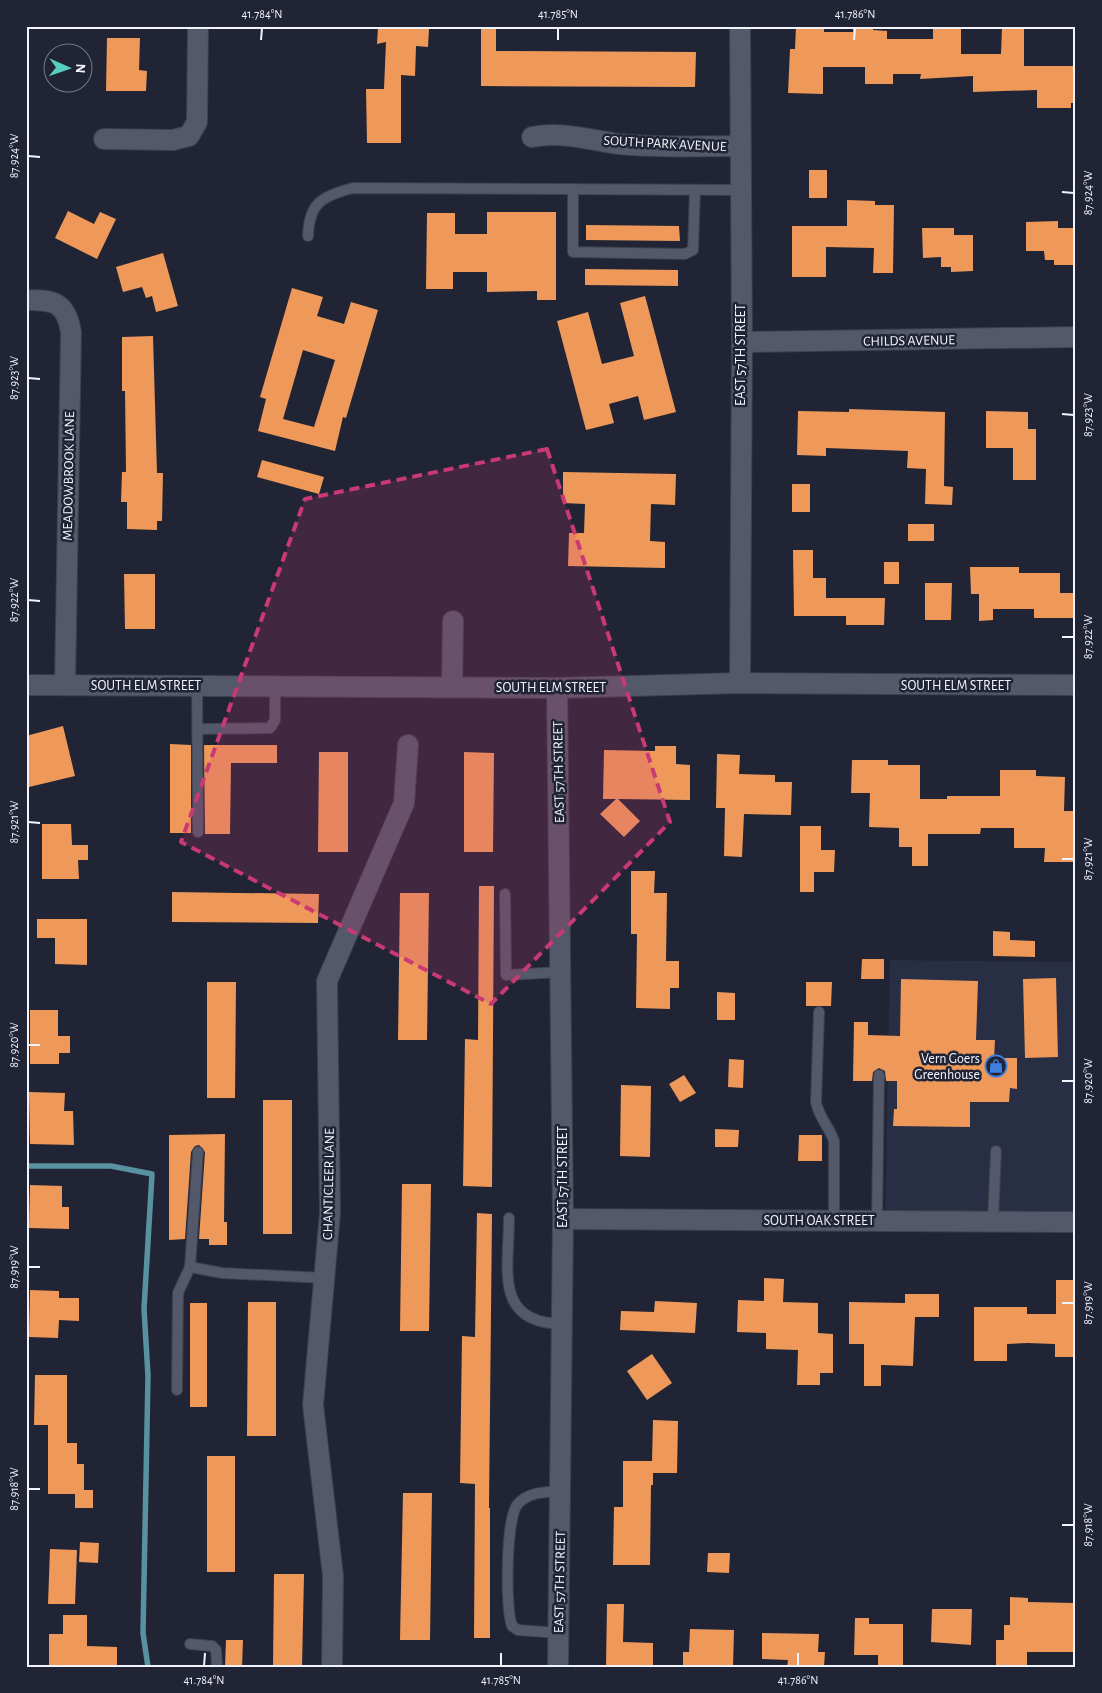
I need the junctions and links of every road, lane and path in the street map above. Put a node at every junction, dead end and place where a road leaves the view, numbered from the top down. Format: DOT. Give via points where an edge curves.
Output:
graph roads {
  1 [pos="198,26"];
  2 [pos="740,26"];
  3 [pos="532,137"];
  4 [pos="104,139"];
  5 [pos="739,146"];
  6 [pos="573,189"];
  7 [pos="695,190"];
  8 [pos="739,190"];
  9 [pos="308,236"];
  10 [pos="26,300"];
  11 [pos="1076,337"];
  12 [pos="742,342"];
  13 [pos="453,621"];
  14 [pos="740,684"];
  15 [pos="26,685"];
  16 [pos="65,685"];
  17 [pos="1076,685"];
  18 [pos="197,686"];
  19 [pos="275,686"];
  20 [pos="452,687"];
  21 [pos="557,688"];
  22 [pos="197,729"];
  23 [pos="408,744"];
  24 [pos="198,832"];
  25 [pos="504,894"];
  26 [pos="560,972"];
  27 [pos="819,1012"];
  28 [pos="879,1075"];
  29 [pos="996,1151"];
  30 [pos="198,1152"];
  31 [pos="509,1218"];
  32 [pos="563,1219"];
  33 [pos="834,1220"];
  34 [pos="877,1220"];
  35 [pos="993,1221"];
  36 [pos="1076,1222"];
  37 [pos="190,1267"];
  38 [pos="325,1278"];
  39 [pos="562,1324"];
  40 [pos="178,1390"];
  41 [pos="560,1492"];
  42 [pos="558,1633"];
  43 [pos="190,1644"];
  44 [pos="217,1667"];
  45 [pos="332,1667"];
  46 [pos="558,1667"];
  1 -- 4 [label="street" via="197,122 189,136 173,140"];
  2 -- 5 [label="street, EAST 57TH STREET"];
  3 -- 5 [label="street, SOUTH PARK AVENUE" via="571,135 620,144"];
  5 -- 8 [label="street, EAST 57TH STREET"];
  6 -- 7 [label="lane"];
  6 -- 7 [label="lane" via="573,252 685,254 692,250"];
  6 -- 9 [label="lane" via="353,188 332,193 316,205 309,218"];
  7 -- 8 [label="lane"];
  8 -- 12 [label="street, EAST 57TH STREET"];
  10 -- 16 [label="street, MEADOWBROOK LANE" via="56,303 68,315 71,332"];
  11 -- 12 [label="street, CHILDS AVENUE"];
  12 -- 14 [label="street, EAST 57TH STREET"];
  13 -- 20 [label="street"];
  14 -- 17 [label="street, SOUTH ELM STREET"];
  14 -- 21 [label="street, SOUTH ELM STREET"];
  15 -- 16 [label="street, SOUTH ELM STREET"];
  16 -- 18 [label="street, SOUTH ELM STREET"];
  18 -- 19 [label="street, SOUTH ELM STREET"];
  18 -- 22 [label="lane"];
  19 -- 20 [label="street, SOUTH ELM STREET"];
  19 -- 22 [label="lane" via="275,720 270,728"];
  20 -- 21 [label="street, SOUTH ELM STREET"];
  21 -- 26 [label="street, EAST 57TH STREET"];
  22 -- 24 [label="lane"];
  23 -- 38 [label="street, CHANTICLEER LANE" via="404,802 327,981 330,1213"];
  25 -- 26 [label="lane" via="506,975"];
  26 -- 32 [label="street, EAST 57TH STREET"];
  27 -- 33 [label="lane" via="816,1102 818,1113 834,1141"];
  28 -- 34 [label="lane"];
  29 -- 35 [label="lane"];
  30 -- 37 [label="lane"];
  31 -- 39 [label="lane" via="510,1293 515,1306 524,1316 535,1321"];
  32 -- 33 [label="street, SOUTH OAK STREET"];
  32 -- 39 [label="street, EAST 57TH STREET"];
  33 -- 34 [label="street, SOUTH OAK STREET"];
  34 -- 35 [label="street, SOUTH OAK STREET"];
  35 -- 36 [label="street, SOUTH OAK STREET"];
  37 -- 38 [label="lane" via="222,1273"];
  37 -- 40 [label="lane" via="178,1292"];
  38 -- 45 [label="street, CHANTICLEER LANE" via="313,1405 333,1576"];
  39 -- 41 [label="street, EAST 57TH STREET"];
  41 -- 42 [label="street, EAST 57TH STREET"];
  41 -- 42 [label="lane" via="530,1496 522,1500 514,1512 510,1529 508,1609 512,1626 518,1630"];
  42 -- 46 [label="street, EAST 57TH STREET"];
  43 -- 44 [label="lane" via="212,1646 216,1650"];
}
